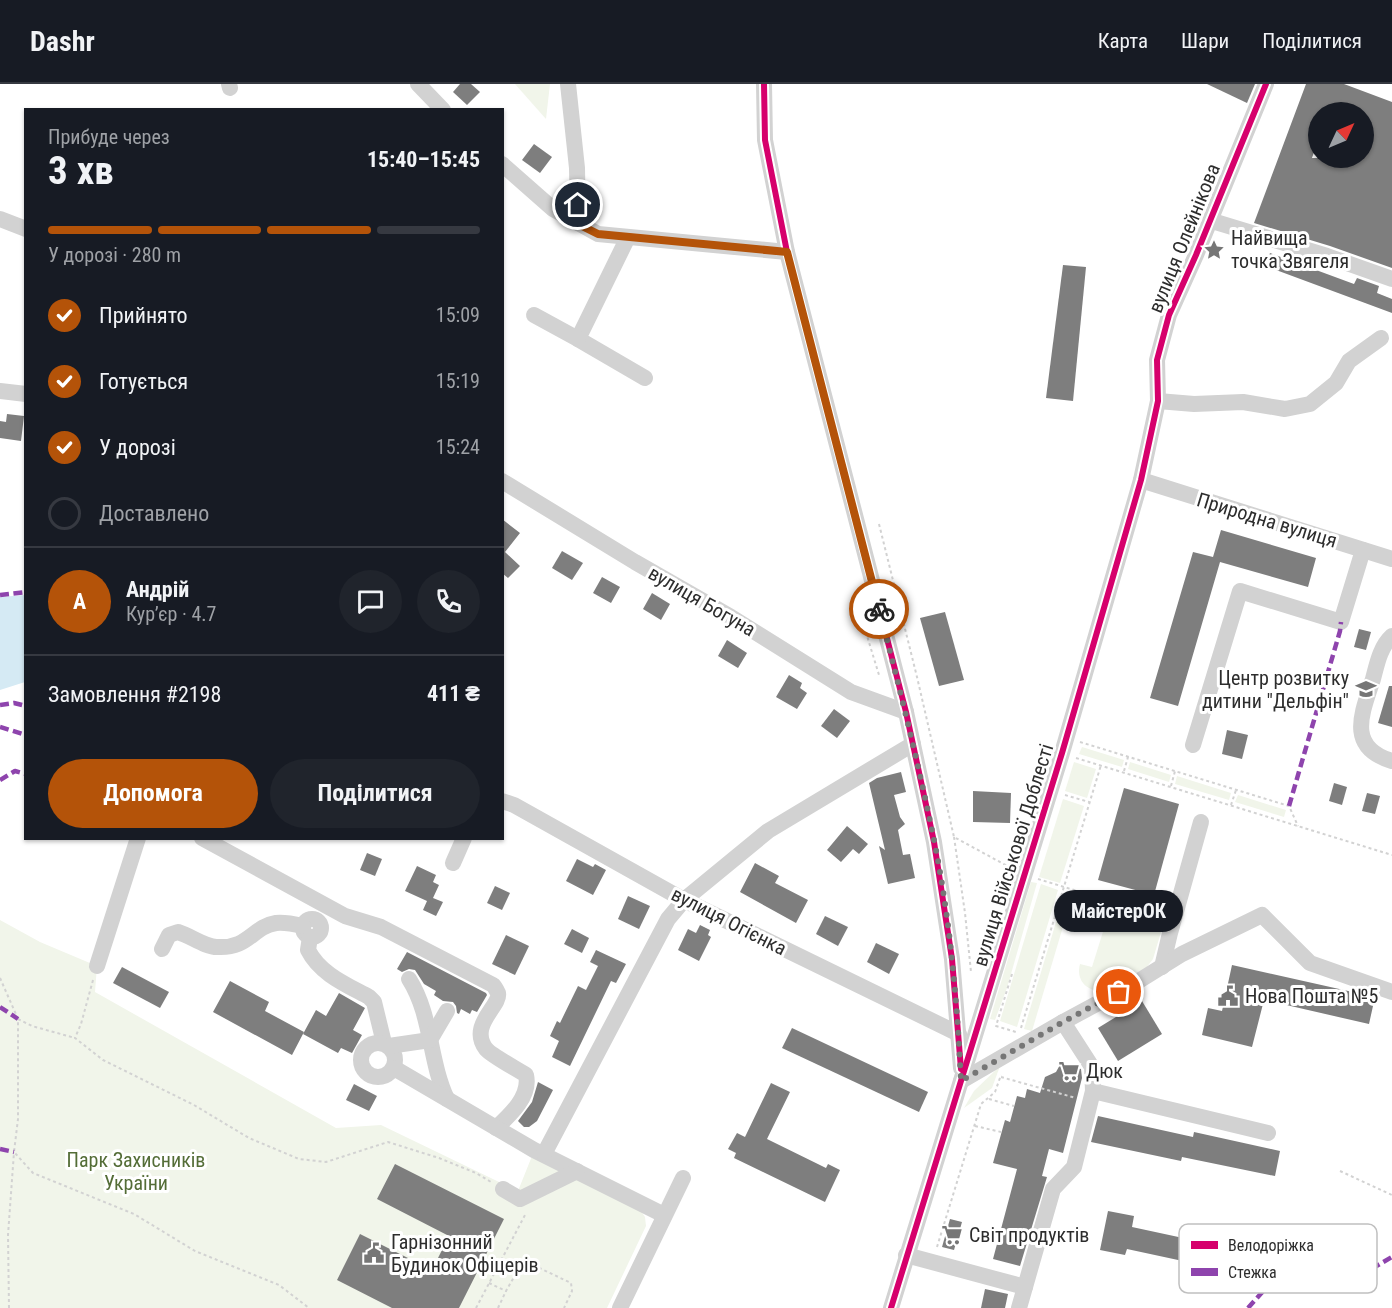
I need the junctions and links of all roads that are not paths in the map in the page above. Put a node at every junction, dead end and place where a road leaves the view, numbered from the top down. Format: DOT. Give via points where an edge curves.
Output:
graph roads {
  1 [pos="568,84"];
  2 [pos="764,84"];
  3 [pos="1266,84"];
  4 [pos="422,97"];
  5 [pos="440,108"];
  6 [pos="504,166"];
  7 [pos="0,219"];
  8 [pos="1209,220"];
  9 [pos="578,224"];
  10 [pos="24,228"];
  11 [pos="628,237"];
  12 [pos="787,252"];
  13 [pos="1392,279"];
  14 [pos="534,315"];
  15 [pos="1381,338"];
  16 [pos="578,339"];
  17 [pos="645,378"];
  18 [pos="0,391"];
  19 [pos="24,394"];
  20 [pos="1158,401"];
  21 [pos="1142,480"];
  22 [pos="504,482"];
  23 [pos="1363,550"];
  24 [pos="1392,559"];
  25 [pos="1392,636"];
  26 [pos="906,712"];
  27 [pos="913,744"];
  28 [pos="1193,745"];
  29 [pos="1392,761"];
  30 [pos="504,802"];
  31 [pos="1201,822"];
  32 [pos="137,840"];
  33 [pos="206,840"];
  34 [pos="463,840"];
  35 [pos="453,863"];
  36 [pos="292,887"];
  37 [pos="684,900"];
  38 [pos="345,916"];
  39 [pos="307,927"];
  40 [pos="162,948"];
  41 [pos="97,966"];
  42 [pos="1162,967"];
  43 [pos="409,979"];
  44 [pos="1392,992"];
  45 [pos="447,1011"];
  46 [pos="1063,1022"];
  47 [pos="959,1034"];
  48 [pos="430,1040"];
  49 [pos="387,1045"];
  50 [pos="394,1068"];
  51 [pos="961,1081"];
  52 [pos="1091,1096"];
  53 [pos="447,1099"];
  54 [pos="496,1128"];
  55 [pos="1268,1133"];
  56 [pos="543,1154"];
  57 [pos="578,1171"];
  58 [pos="683,1178"];
  59 [pos="503,1189"];
  60 [pos="664,1215"];
  61 [pos="906,1255"];
  62 [pos="1025,1287"];
  63 [pos="620,1308"];
  64 [pos="891,1308"];
  65 [pos="1020,1308"];
  1 -- 9 [label="street"];
  2 -- 12 [label="street" via="765,140"];
  3 -- 8 [label="street, вулиця Олейнікова"];
  4 -- 5 [label="street"];
  6 -- 9 [label="street" via="553,209"];
  7 -- 10 [label="street"];
  8 -- 13 [label="street"];
  8 -- 20 [label="street, вулиця Олейнікова" via="1169,315 1157,360"];
  9 -- 11 [label="street" via="598,234"];
  11 -- 12 [label="street"];
  11 -- 16 [label="street"];
  12 -- 26 [label="street"];
  14 -- 16 [label="street"];
  15 -- 20 [label="street" via="1349,361 1336,383 1310,404 1285,409 1243,402"];
  16 -- 17 [label="street"];
  18 -- 19 [label="street"];
  20 -- 21 [label="street, вулиця Олейнікова"];
  21 -- 23 [label="street, Природна вулиця"];
  21 -- 51 [label="street, вулиця Військової Доблесті"];
  22 -- 26 [label="street, вулиця Богуна" via="851,692"];
  23 -- 24 [label="street, Природна вулиця"];
  23 -- 28 [label="street" via="1341,622 1240,591"];
  25 -- 29 [label="street" via="1378,660 1360,723 1370,750"];
  26 -- 27 [label="street"];
  27 -- 37 [label="street" via="768,831"];
  27 -- 47 [label="street" via="944,900"];
  30 -- 37 [label="street, вулиця Огієнка"];
  31 -- 42 [label="street"];
  32 -- 41 [label="street"];
  33 -- 36 [label="street"];
  34 -- 35 [label="street"];
  36 -- 38 [label="street"];
  36 -- 39 [label="street"];
  37 -- 47 [label="street, вулиця Огієнка"];
  37 -- 56 [label="street" via="668,919"];
  38 -- 39 [label="street" via="331,916"];
  38 -- 54 [label="street" via="381,927 493,985 498,992 482,1027 484,1044 488,1051 526,1075 528,1084"];
  39 -- 40 [label="street" via="276,923 242,944 214,948 178,932 169,935"];
  39 -- 49 [label="street" via="308,950 320,965 372,999"];
  42 -- 44 [label="street" via="1262,915 1310,963"];
  42 -- 46 [label="street"];
  43 -- 48 [label="street" via="418,993"];
  45 -- 48 [label="street"];
  46 -- 51 [label="street"];
  46 -- 52 [label="street" via="1092,1066"];
  47 -- 51 [label="street"];
  48 -- 49 [label="street"];
  48 -- 53 [label="street"];
  49 -- 50 [label="street" via="396,1056"];
  49 -- 50 [label="street" via="372,1043 363,1051 364,1069 379,1077"];
  50 -- 53 [label="street"];
  51 -- 61 [label="street, вулиця Військової Доблесті"];
  52 -- 55 [label="street"];
  52 -- 62 [label="street" via="1074,1167 1053,1189"];
  53 -- 54 [label="street"];
  54 -- 56 [label="street"];
  56 -- 57 [label="street"];
  57 -- 59 [label="street" via="520,1199"];
  57 -- 60 [label="street"];
  58 -- 60 [label="street"];
  60 -- 63 [label="street"];
  61 -- 62 [label="street"];
  61 -- 64 [label="street, вулиця Військової Доблесті"];
  62 -- 65 [label="street"];
}
